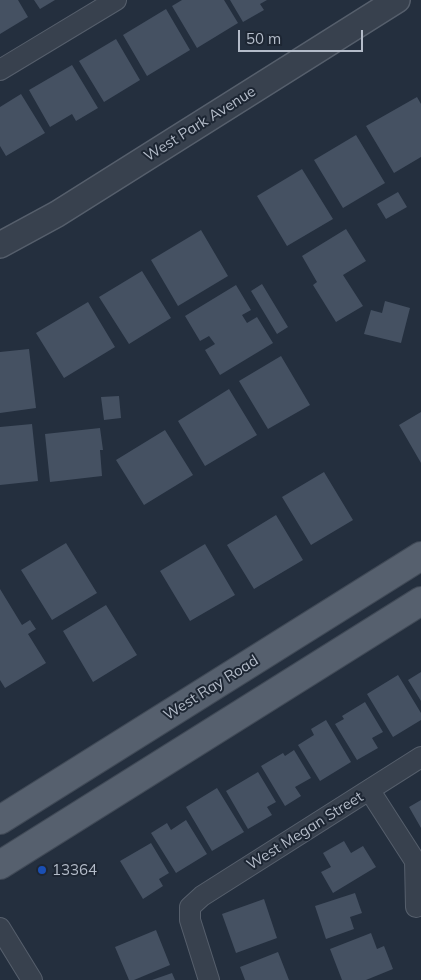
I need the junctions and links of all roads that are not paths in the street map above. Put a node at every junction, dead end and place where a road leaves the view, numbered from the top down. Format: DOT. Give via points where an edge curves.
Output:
graph roads {
  1 [pos="116,0"];
  2 [pos="397,0"];
  3 [pos="0,70"];
  4 [pos="0,245"];
  5 [pos="421,556"];
  6 [pos="421,601"];
  7 [pos="421,757"];
  8 [pos="370,791"];
  9 [pos="0,820"];
  10 [pos="0,864"];
  11 [pos="416,907"];
  12 [pos="0,928"];
  13 [pos="32,980"];
  14 [pos="209,980"];
  1 -- 3 [label="street"];
  2 -- 4 [label="street, West Park Avenue" via="57,214"];
  5 -- 9 [label="main road, West Ray Road"];
  6 -- 10 [label="main road"];
  7 -- 8 [label="street, West Megan Street"];
  8 -- 11 [label="street" via="414,862"];
  8 -- 14 [label="street, West Megan Street" via="202,896 190,907 190,920"];
  12 -- 13 [label="street"];
}
